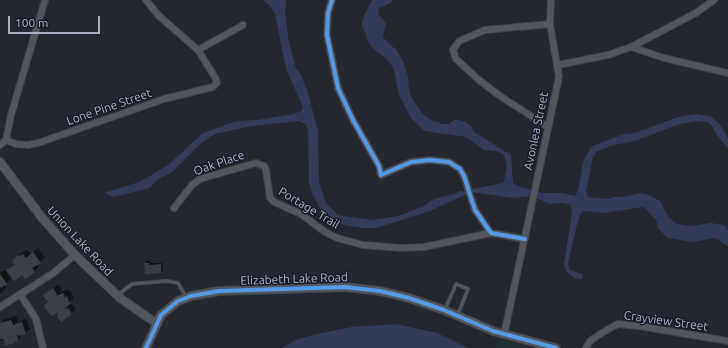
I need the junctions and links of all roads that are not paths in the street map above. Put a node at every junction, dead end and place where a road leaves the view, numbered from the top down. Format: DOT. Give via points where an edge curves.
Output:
graph roads {
  1 [pos="45,0"];
  2 [pos="146,0"];
  3 [pos="332,0"];
  4 [pos="714,0"];
  5 [pos="551,1"];
  6 [pos="550,24"];
  7 [pos="243,25"];
  8 [pos="631,47"];
  9 [pos="198,50"];
  10 [pos="558,65"];
  11 [pos="728,73"];
  12 [pos="548,127"];
  13 [pos="6,140"];
  14 [pos="0,145"];
  15 [pos="0,162"];
  16 [pos="260,163"];
  17 [pos="174,208"];
  18 [pos="491,233"];
  19 [pos="525,239"];
  20 [pos="75,255"];
  21 [pos="20,294"];
  22 [pos="117,296"];
  23 [pos="186,297"];
  24 [pos="0,307"];
  25 [pos="444,310"];
  26 [pos="457,316"];
  27 [pos="156,323"];
  28 [pos="504,335"];
  29 [pos="728,341"];
  30 [pos="43,348"];
  31 [pos="146,348"];
  32 [pos="556,348"];
  33 [pos="586,348"];
  1 -- 13 [label="street"];
  2 -- 9 [label="street" via="158,16"];
  3 -- 18 [label="street" via="328,13 327,35 338,88 379,166 381,176 411,162 449,162 460,169 475,210"];
  4 -- 8 [label="street"];
  5 -- 6 [label="street, Avonlea Street"];
  6 -- 10 [label="street, Avonlea Street"];
  6 -- 12 [label="street" via="485,30 459,41 453,50 456,59 479,80"];
  7 -- 9 [label="street"];
  8 -- 10 [label="street"];
  8 -- 11 [label="street" via="664,58"];
  9 -- 13 [label="street, Lone Pine Street" via="217,83 213,87 164,99 38,143 16,144"];
  10 -- 12 [label="street, Avonlea Street" via="559,77"];
  12 -- 19 [label="street, Avonlea Street"];
  13 -- 14 [label="street"];
  15 -- 20 [label="street, Union Lake Road" via="43,219"];
  16 -- 17 [label="street, Oak Place" via="251,163 200,179"];
  16 -- 18 [label="street, Portage Trail" via="266,170 270,198 274,202 301,214 325,232 338,238 363,245 424,248"];
  18 -- 19 [label="street"];
  19 -- 28 [label="street, Avonlea Street"];
  20 -- 21 [label="street" via="62,267"];
  20 -- 22 [label="street, Union Lake Road"];
  21 -- 24 [label="street"];
  21 -- 30 [label="street" via="36,319"];
  22 -- 23 [label="lane" via="132,284 167,281 178,283"];
  22 -- 27 [label="street, Union Lake Road"];
  23 -- 25 [label="street, Elizabeth Lake Road" via="219,292 352,288 396,295"];
  23 -- 27 [label="street, Elizabeth Lake Road" via="164,311"];
  25 -- 26 [label="street, Elizabeth Lake Road"];
  25 -- 26 [label="lane" via="456,284 468,289"];
  26 -- 28 [label="street, Elizabeth Lake Road"];
  27 -- 31 [label="street, Elizabeth Lake Road"];
  28 -- 32 [label="street, Elizabeth Lake Road"];
  29 -- 33 [label="street, Crayview Street" via="618,324 591,340"];
}
